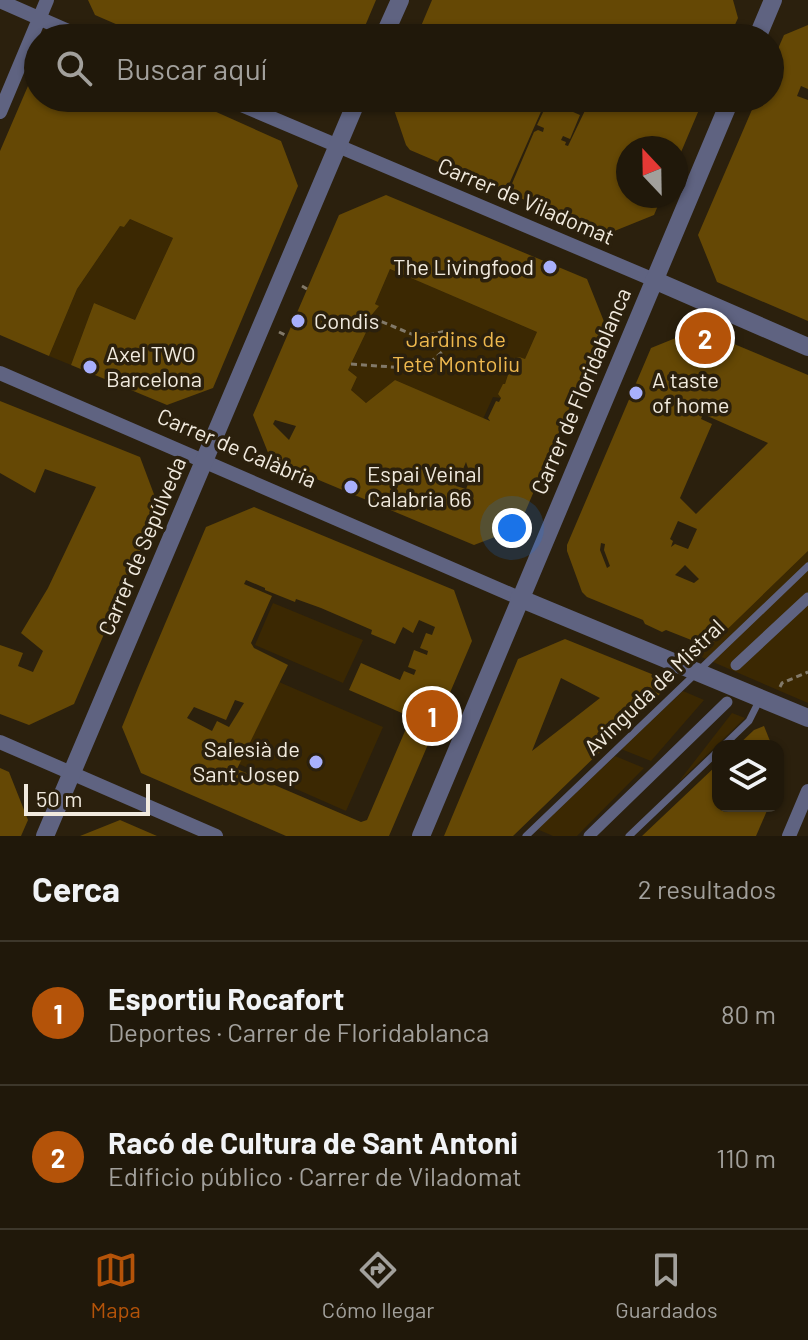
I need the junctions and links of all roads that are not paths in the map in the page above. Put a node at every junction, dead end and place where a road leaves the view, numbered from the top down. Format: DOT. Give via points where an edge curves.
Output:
graph roads {
  1 [pos="47,0"];
  2 [pos="400,0"];
  3 [pos="773,0"];
  4 [pos="0,1"];
  5 [pos="40,19"];
  6 [pos="38,24"];
  7 [pos="52,24"];
  8 [pos="389,24"];
  9 [pos="763,24"];
  10 [pos="24,56"];
  11 [pos="0,112"];
  12 [pos="258,112"];
  13 [pos="352,112"];
  14 [pos="725,112"];
  15 [pos="338,146"];
  16 [pos="654,280"];
  17 [pos="808,347"];
  18 [pos="0,373"];
  19 [pos="204,460"];
  20 [pos="808,566"];
  21 [pos="519,598"];
  22 [pos="808,598"];
  23 [pos="736,665"];
  24 [pos="699,671"];
  25 [pos="760,699"];
  26 [pos="727,702"];
  27 [pos="808,718"];
  28 [pos="729,740"];
  29 [pos="0,742"];
  30 [pos="712,757"];
  31 [pos="71,773"];
  32 [pos="808,791"];
  33 [pos="45,836"];
  34 [pos="216,836"];
  35 [pos="421,836"];
  36 [pos="526,836"];
  37 [pos="589,836"];
  38 [pos="629,836"];
  39 [pos="789,836"];
  1 -- 5 [label="street"];
  2 -- 8 [label="street"];
  3 -- 9 [label="street"];
  4 -- 5 [label="street"];
  5 -- 6 [label="street"];
  5 -- 7 [label="street"];
  10 -- 11 [label="street"];
  12 -- 15 [label="street, Carrer de Viladomat"];
  13 -- 15 [label="street, Carrer de Sepúlveda"];
  14 -- 16 [label="street, Carrer de Floridablanca"];
  15 -- 16 [label="street, Carrer de Viladomat"];
  15 -- 19 [label="street, Carrer de Sepúlveda"];
  16 -- 17 [label="street, Carrer de Viladomat"];
  16 -- 21 [label="street, Carrer de Floridablanca"];
  18 -- 19 [label="street, Carrer de Calàbria"];
  19 -- 21 [label="street, Carrer de Calàbria"];
  19 -- 31 [label="street, Carrer de Sepúlveda"];
  20 -- 24 [label="lane, Avinguda de Mistral"];
  21 -- 24 [label="street, Carrer de Calàbria"];
  21 -- 35 [label="street, Carrer de Floridablanca"];
  22 -- 23 [label="street, Avinguda de Mistral"];
  24 -- 25 [label="street, Carrer de Calàbria"];
  24 -- 36 [label="lane, Avinguda de Mistral"];
  25 -- 27 [label="street, Carrer de Calàbria"];
  25 -- 28 [label="lane" via="749,721"];
  26 -- 37 [label="street"];
  29 -- 31 [label="street"];
  30 -- 38 [label="lane"];
  31 -- 33 [label="street, Carrer de Sepúlveda"];
  31 -- 34 [label="street"];
  32 -- 39 [label="street"];
}
